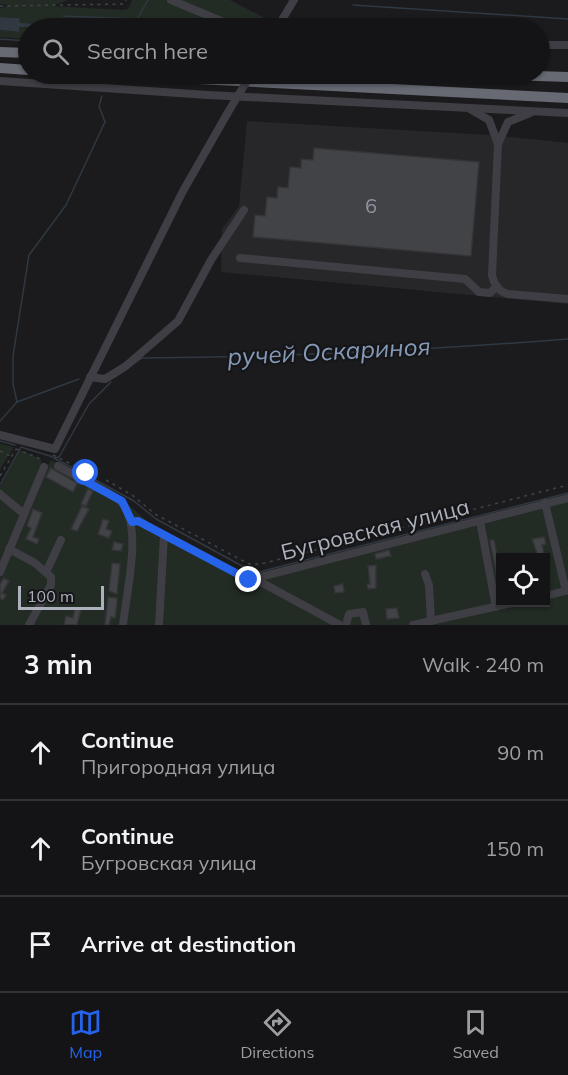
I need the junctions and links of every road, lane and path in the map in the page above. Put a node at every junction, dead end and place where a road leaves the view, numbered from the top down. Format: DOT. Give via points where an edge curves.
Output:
graph roads {
  1 [pos="126,0"];
  2 [pos="171,0"];
  3 [pos="294,0"];
  4 [pos="0,6"];
  5 [pos="214,18"];
  6 [pos="283,18"];
  7 [pos="550,45"];
  8 [pos="568,45"];
  9 [pos="0,51"];
  10 [pos="18,52"];
  11 [pos="0,68"];
  12 [pos="18,69"];
  13 [pos="550,76"];
  14 [pos="568,77"];
  15 [pos="0,81"];
  16 [pos="18,82"];
  17 [pos="45,84"];
  18 [pos="245,84"];
  19 [pos="294,84"];
  20 [pos="568,98"];
  21 [pos="460,106"];
  22 [pos="540,111"];
  23 [pos="568,113"];
  24 [pos="498,144"];
  25 [pos="244,210"];
  26 [pos="240,258"];
  27 [pos="497,286"];
  28 [pos="568,299"];
  29 [pos="90,377"];
  30 [pos="0,435"];
  31 [pos="21,440"];
  32 [pos="16,448"];
  33 [pos="0,451"];
  34 [pos="11,457"];
  35 [pos="50,458"];
  36 [pos="58,462"];
  37 [pos="46,465"];
  38 [pos="86,474"];
  39 [pos="0,476"];
  40 [pos="106,480"];
  41 [pos="568,485"];
  42 [pos="0,494"];
  43 [pos="568,498"];
  44 [pos="545,503"];
  45 [pos="24,514"];
  46 [pos="480,521"];
  47 [pos="132,522"];
  48 [pos="164,535"];
  49 [pos="61,540"];
  50 [pos="9,549"];
  51 [pos="0,572"];
  52 [pos="46,572"];
  53 [pos="425,574"];
  54 [pos="255,579"];
  55 [pos="567,591"];
  56 [pos="550,595"];
  57 [pos="496,607"];
  58 [pos="431,621"];
  59 [pos="29,625"];
  60 [pos="123,625"];
  61 [pos="159,625"];
  62 [pos="340,625"];
  63 [pos="346,625"];
  64 [pos="366,625"];
  65 [pos="413,625"];
  1 -- 4 [label="path" via="124,4"];
  2 -- 5 [label="street"];
  3 -- 6 [label="street"];
  7 -- 8 [label="street"];
  9 -- 10 [label="highway"];
  11 -- 12 [label="highway"];
  13 -- 14 [label="highway"];
  15 -- 16 [label="street"];
  17 -- 21 [label="street"];
  18 -- 29 [label="street, bridge" via="183,191"];
  19 -- 20 [label="highway"];
  21 -- 22 [label="street"];
  21 -- 24 [label="street" via="489,120"];
  22 -- 23 [label="street"];
  22 -- 24 [label="street" via="508,122"];
  24 -- 27 [label="street" via="492,261"];
  25 -- 29 [label="street" via="178,321 126,366 105,379"];
  26 -- 27 [label="street" via="465,279 479,292 490,293"];
  27 -- 28 [label="street" via="508,294"];
  29 -- 31 [label="street" via="55,449"];
  30 -- 31 [label="street"];
  31 -- 32 [label="path"];
  32 -- 34 [label="path"];
  32 -- 37 [label="path"];
  33 -- 34 [label="path"];
  34 -- 39 [label="path"];
  35 -- 36 [label="path" via="52,455"];
  36 -- 38 [label="street"];
  36 -- 38 [label="path"];
  37 -- 45 [label="street"];
  38 -- 47 [label="street" via="122,501"];
  40 -- 41 [label="path" via="155,514 249,564"];
  42 -- 45 [label="street"];
  43 -- 44 [label="street, Бугровская улица"];
  44 -- 46 [label="street, Бугровская улица"];
  44 -- 55 [label="street"];
  45 -- 50 [label="street"];
  46 -- 54 [label="street, Бугровская улица"];
  46 -- 57 [label="street"];
  47 -- 48 [label="street, Бугровская улица" via="138,521"];
  47 -- 60 [label="street"];
  48 -- 54 [label="street, Бугровская улица" via="243,578"];
  48 -- 61 [label="street"];
  49 -- 52 [label="street"];
  50 -- 51 [label="street"];
  50 -- 52 [label="street"];
  52 -- 59 [label="street" via="51,585"];
  53 -- 58 [label="street"];
  54 -- 62 [label="street"];
  55 -- 56 [label="street"];
  57 -- 58 [label="street"];
  58 -- 65 [label="street"];
  63 -- 64 [label="street" via="349,614 363,612"];
}
